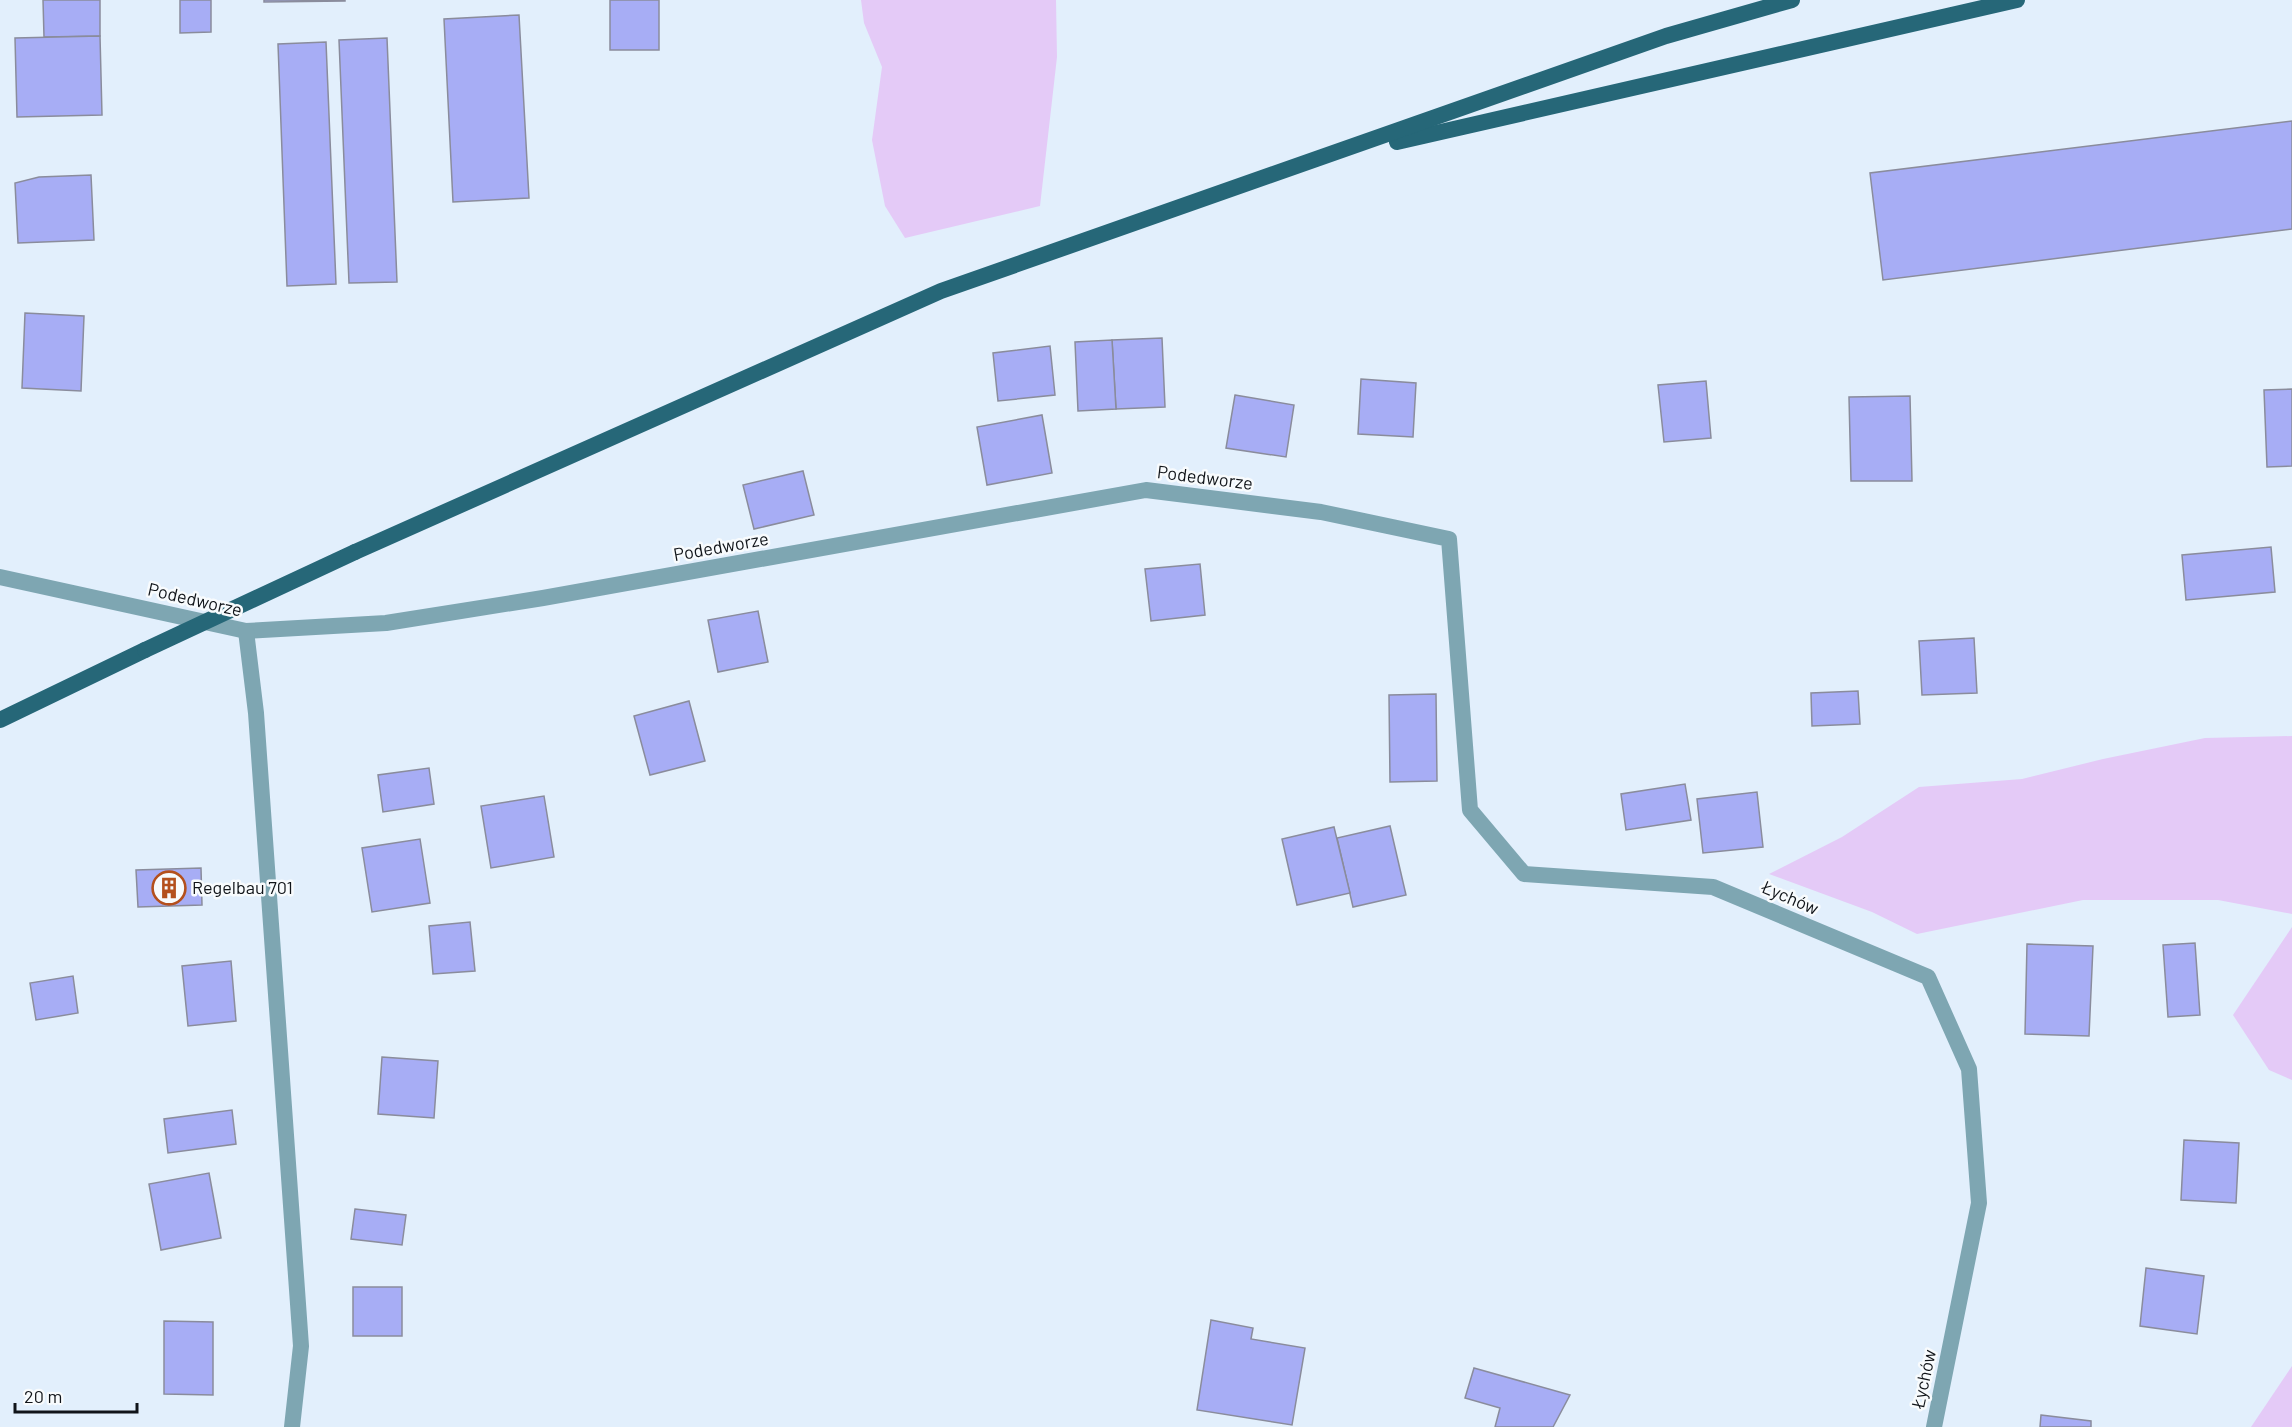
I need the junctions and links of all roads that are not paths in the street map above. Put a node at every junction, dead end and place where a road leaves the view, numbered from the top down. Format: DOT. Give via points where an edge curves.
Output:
graph roads {
  1 [pos="1792,0"];
  2 [pos="2016,0"];
  3 [pos="1320,159"];
  4 [pos="1449,539"];
  5 [pos="0,577"];
  6 [pos="246,632"];
  7 [pos="0,720"];
  8 [pos="292,1427"];
  9 [pos="1934,1427"];
  1 -- 3 [label="main road" via="1666,36"];
  2 -- 3 [label="main road"];
  3 -- 7 [label="main road, bridge" via="942,291 355,552"];
  4 -- 6 [label="street, Podedworze" via="1322,512 1146,490 386,623"];
  4 -- 9 [label="street, Łychów" via="1470,810 1524,874 1713,887 1928,977 1969,1069 1979,1203"];
  5 -- 6 [label="street, Podedworze"];
  6 -- 8 [label="street" via="256,714 301,1346"];
}
